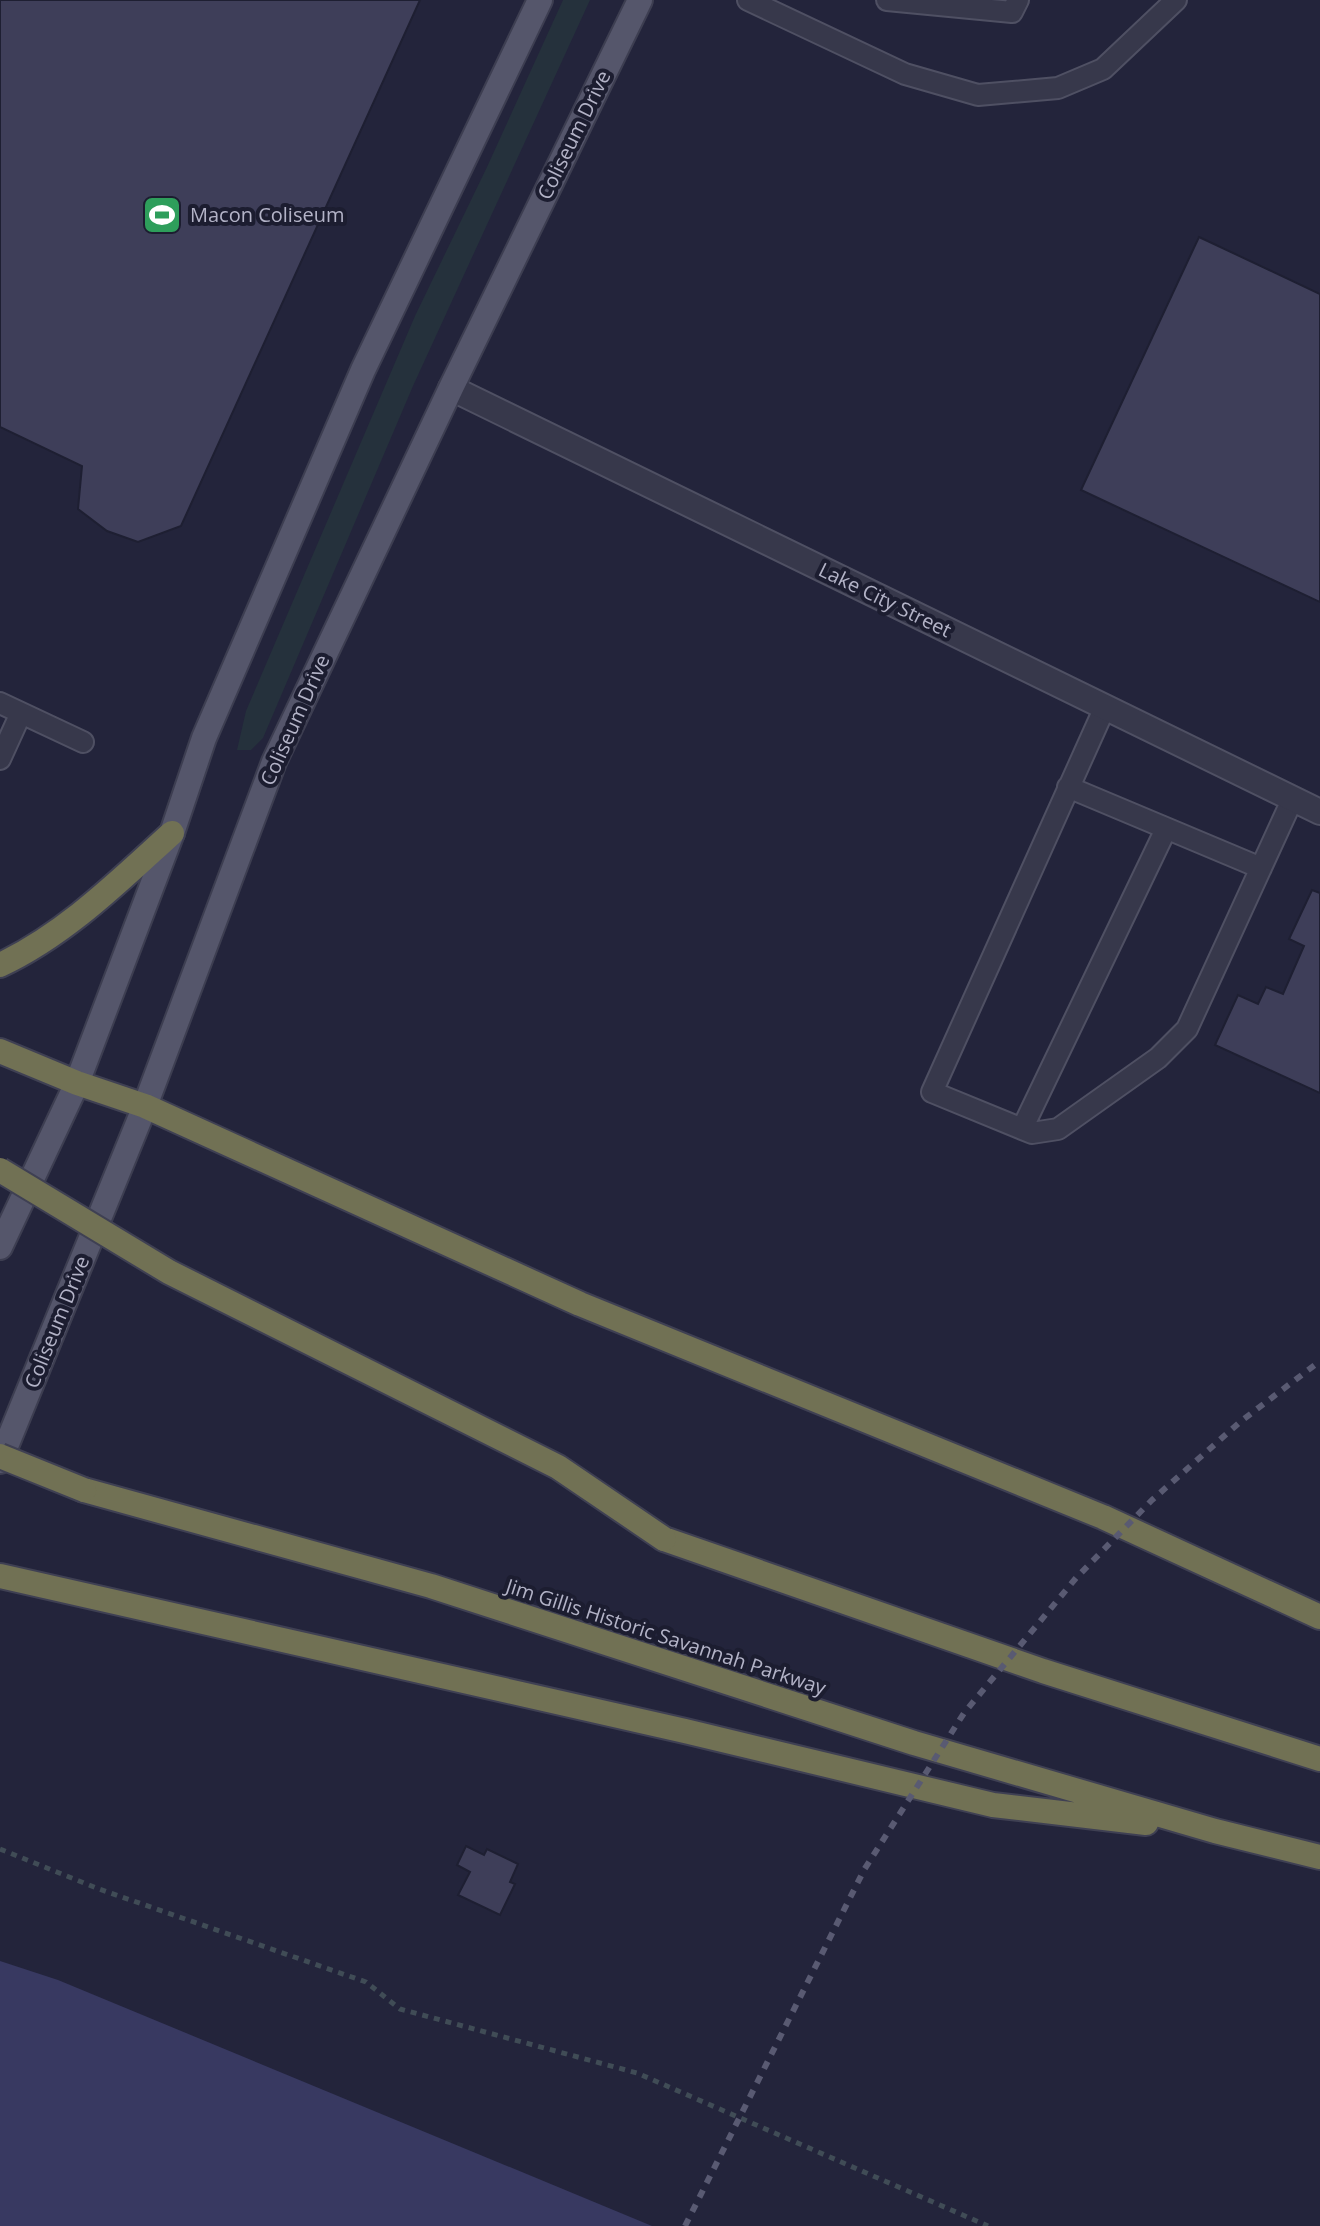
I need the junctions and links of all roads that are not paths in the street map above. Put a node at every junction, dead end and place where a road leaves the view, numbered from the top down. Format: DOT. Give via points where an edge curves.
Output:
graph roads {
  1 [pos="540,0"];
  2 [pos="640,0"];
  3 [pos="748,0"];
  4 [pos="887,0"];
  5 [pos="1018,0"];
  6 [pos="1176,0"];
  7 [pos="918,2"];
  8 [pos="451,388"];
  9 [pos="0,703"];
  10 [pos="1105,707"];
  11 [pos="21,713"];
  12 [pos="83,742"];
  13 [pos="0,759"];
  14 [pos="1068,787"];
  15 [pos="1293,798"];
  16 [pos="1320,812"];
  17 [pos="1166,829"];
  18 [pos="172,833"];
  19 [pos="1261,868"];
  20 [pos="0,965"];
  21 [pos="0,1051"];
  22 [pos="77,1083"];
  23 [pos="145,1106"];
  24 [pos="1022,1129"];
  25 [pos="0,1170"];
  26 [pos="0,1247"];
  27 [pos="0,1458"];
  28 [pos="0,1576"];
  29 [pos="1320,1617"];
  30 [pos="1320,1759"];
  31 [pos="1215,1831"];
  32 [pos="1320,1857"];
  1 -- 18 [label="main road" via="363,370 204,738"];
  2 -- 8 [label="main road, Coliseum Drive"];
  3 -- 6 [label="lane" via="905,74 978,95 1058,88 1103,69"];
  4 -- 7 [label="lane"];
  5 -- 7 [label="lane" via="1012,12"];
  8 -- 10 [label="street, Lake City Street"];
  8 -- 23 [label="main road, Coliseum Drive" via="274,762"];
  9 -- 11 [label="lane"];
  10 -- 14 [label="lane"];
  10 -- 15 [label="street, Lake City Street"];
  11 -- 12 [label="lane"];
  11 -- 13 [label="lane"];
  14 -- 17 [label="lane"];
  14 -- 24 [label="lane" via="932,1092"];
  15 -- 16 [label="street, Lake City Street"];
  15 -- 19 [label="lane"];
  17 -- 19 [label="lane"];
  17 -- 24 [label="lane"];
  18 -- 20 [label="highway" via="95,903 27,953"];
  18 -- 22 [label="main road"];
  19 -- 24 [label="lane" via="1187,1029 1158,1058 1058,1129"];
  21 -- 22 [label="highway"];
  22 -- 23 [label="highway"];
  22 -- 26 [label="main road"];
  23 -- 27 [label="main road, Coliseum Drive"];
  23 -- 29 [label="highway" via="580,1304 1103,1517"];
  25 -- 30 [label="highway, bridge" via="169,1272 558,1467 664,1539 1043,1671"];
  27 -- 31 [label="highway, Jim Gillis Historic Savannah Parkway, bridge" via="84,1490 431,1586 914,1743"];
  28 -- 31 [label="highway" via="993,1805"];
  31 -- 32 [label="highway, Jim Gillis Historic Savannah Parkway"];
}
